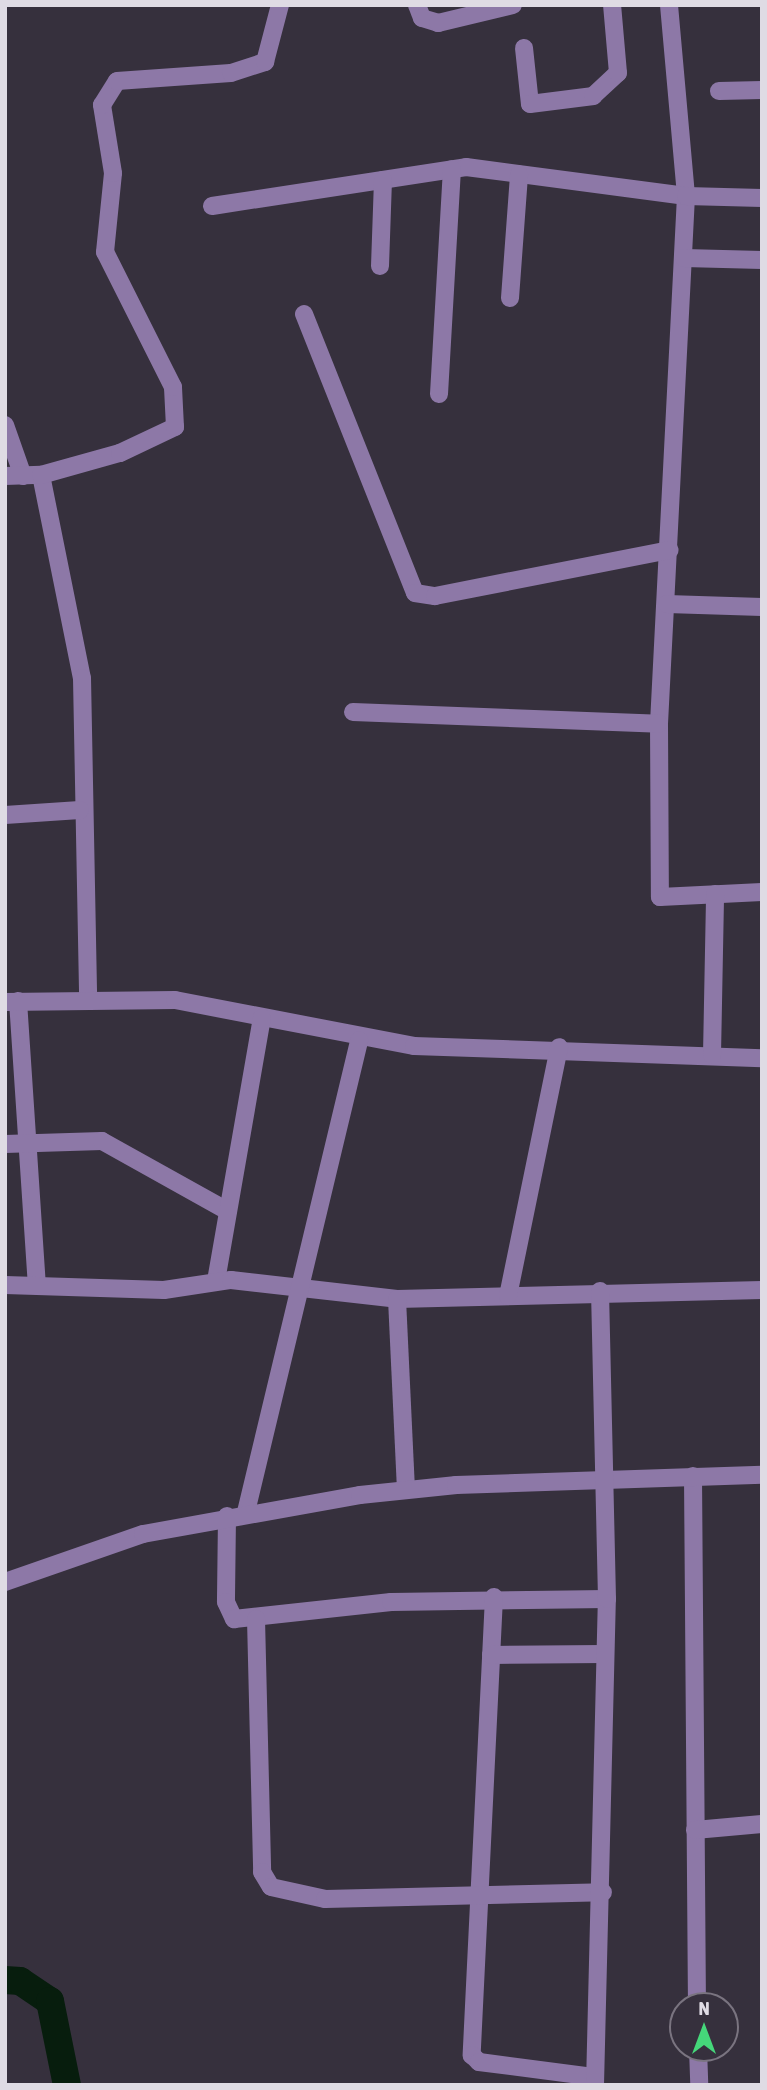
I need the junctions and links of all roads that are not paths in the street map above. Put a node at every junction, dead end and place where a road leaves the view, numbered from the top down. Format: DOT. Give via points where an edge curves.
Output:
graph roads {
  1 [pos="280,5"];
  2 [pos="417,5"];
  3 [pos="612,5"];
  4 [pos="669,5"];
  5 [pos="506,6"];
  6 [pos="524,48"];
  7 [pos="762,90"];
  8 [pos="719,91"];
  9 [pos="452,169"];
  10 [pos="519,174"];
  11 [pos="383,180"];
  12 [pos="686,196"];
  13 [pos="762,198"];
  14 [pos="212,206"];
  15 [pos="684,258"];
  16 [pos="762,260"];
  17 [pos="380,266"];
  18 [pos="510,298"];
  19 [pos="304,314"];
  20 [pos="439,394"];
  21 [pos="5,425"];
  22 [pos="23,476"];
  23 [pos="670,550"];
  24 [pos="667,604"];
  25 [pos="762,607"];
  26 [pos="353,712"];
  27 [pos="659,724"];
  28 [pos="80,810"];
  29 [pos="5,815"];
  30 [pos="762,892"];
  31 [pos="715,894"];
  32 [pos="88,1000"];
  33 [pos="12,1001"];
  34 [pos="262,1018"];
  35 [pos="359,1040"];
  36 [pos="559,1047"];
  37 [pos="712,1055"];
  38 [pos="762,1058"];
  39 [pos="28,1142"];
  40 [pos="5,1144"];
  41 [pos="228,1211"];
  42 [pos="216,1281"];
  43 [pos="37,1284"];
  44 [pos="5,1285"];
  45 [pos="295,1287"];
  46 [pos="762,1290"];
  47 [pos="600,1291"];
  48 [pos="508,1296"];
  49 [pos="397,1299"];
  50 [pos="762,1475"];
  51 [pos="693,1476"];
  52 [pos="605,1481"];
  53 [pos="406,1490"];
  54 [pos="246,1512"];
  55 [pos="227,1516"];
  56 [pos="5,1582"];
  57 [pos="494,1597"];
  58 [pos="607,1599"];
  59 [pos="256,1619"];
  60 [pos="604,1654"];
  61 [pos="491,1655"];
  62 [pos="762,1824"];
  63 [pos="695,1830"];
  64 [pos="603,1892"];
  65 [pos="479,1895"];
  66 [pos="697,1992"];
  67 [pos="698,2062"];
  68 [pos="595,2081"];
  69 [pos="699,2085"];
  1 -- 22 [label="street" via="265,62 231,72 132,77 106,90 102,105 113,173 106,252 173,387 175,427 120,453"];
  2 -- 5 [label="street" via="422,18 438,23"];
  3 -- 6 [label="street" via="618,72 593,96 530,104"];
  4 -- 12 [label="street"];
  7 -- 8 [label="street"];
  9 -- 10 [label="street"];
  9 -- 11 [label="street"];
  9 -- 20 [label="street"];
  10 -- 12 [label="street"];
  10 -- 18 [label="street"];
  11 -- 14 [label="street"];
  11 -- 17 [label="street"];
  12 -- 13 [label="street"];
  12 -- 15 [label="street"];
  15 -- 16 [label="street"];
  15 -- 23 [label="street"];
  19 -- 23 [label="street" via="415,593 435,596"];
  21 -- 22 [label="street"];
  22 -- 28 [label="street" via="82,678"];
  23 -- 24 [label="street"];
  24 -- 25 [label="street"];
  24 -- 27 [label="street"];
  26 -- 27 [label="street"];
  27 -- 31 [label="street" via="660,897"];
  28 -- 29 [label="street"];
  28 -- 32 [label="street"];
  30 -- 31 [label="street"];
  31 -- 37 [label="street"];
  32 -- 33 [label="street"];
  32 -- 34 [label="street" via="175,1000"];
  33 -- 39 [label="street"];
  34 -- 35 [label="street"];
  34 -- 41 [label="street"];
  35 -- 36 [label="street"];
  35 -- 45 [label="street"];
  36 -- 37 [label="street"];
  36 -- 48 [label="street"];
  37 -- 38 [label="street"];
  39 -- 40 [label="street"];
  39 -- 41 [label="street" via="102,1141"];
  39 -- 43 [label="street"];
  41 -- 42 [label="street"];
  42 -- 43 [label="street" via="164,1290"];
  42 -- 45 [label="street"];
  43 -- 44 [label="street"];
  45 -- 49 [label="street"];
  45 -- 54 [label="street"];
  46 -- 47 [label="street"];
  47 -- 48 [label="street"];
  47 -- 52 [label="street"];
  48 -- 49 [label="street"];
  49 -- 53 [label="street"];
  50 -- 51 [label="street"];
  51 -- 52 [label="street"];
  51 -- 63 [label="street"];
  52 -- 53 [label="street"];
  52 -- 58 [label="street"];
  53 -- 54 [label="street"];
  54 -- 55 [label="street"];
  55 -- 56 [label="street" via="119,1540"];
  55 -- 59 [label="street" via="229,1615"];
  57 -- 58 [label="street"];
  57 -- 59 [label="street"];
  57 -- 61 [label="street"];
  58 -- 60 [label="street"];
  59 -- 65 [label="street" via="262,1872 271,1887 325,1899"];
  60 -- 61 [label="street"];
  60 -- 64 [label="street"];
  61 -- 65 [label="street"];
  62 -- 63 [label="street"];
  63 -- 66 [label="street"];
  64 -- 65 [label="street"];
  64 -- 68 [label="street"];
  65 -- 68 [label="street" via="475,2060"];
  67 -- 69 [label="street"];
}
